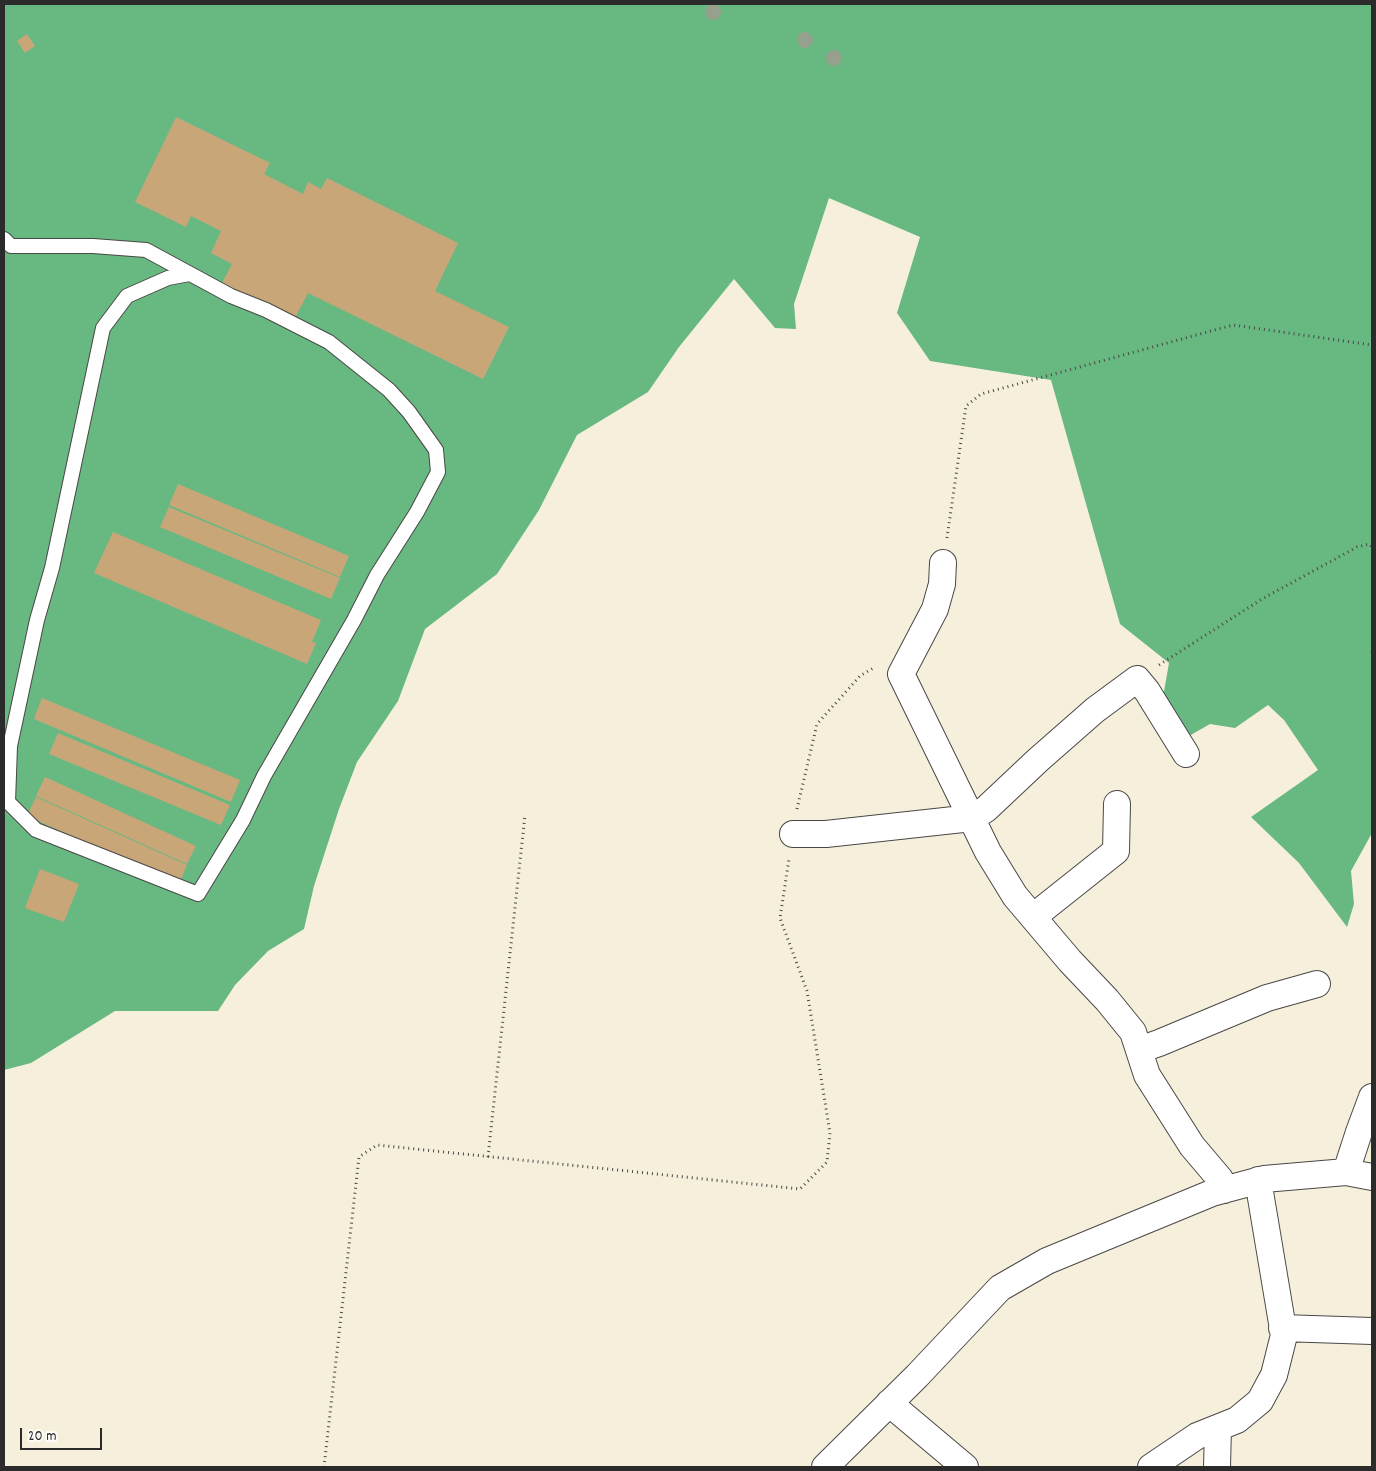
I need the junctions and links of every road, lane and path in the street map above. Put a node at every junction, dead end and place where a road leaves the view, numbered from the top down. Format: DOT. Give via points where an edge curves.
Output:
graph roads {
  1 [pos="4,239"];
  2 [pos="189,274"];
  3 [pos="1372,345"];
  4 [pos="1372,547"];
  5 [pos="943,564"];
  6 [pos="907,662"];
  7 [pos="1137,679"];
  8 [pos="1186,754"];
  9 [pos="1118,804"];
  10 [pos="525,815"];
  11 [pos="972,818"];
  12 [pos="793,834"];
  13 [pos="1033,917"];
  14 [pos="1317,984"];
  15 [pos="1139,1050"];
  16 [pos="1372,1097"];
  17 [pos="488,1157"];
  18 [pos="1346,1172"];
  19 [pos="1372,1177"];
  20 [pos="1258,1180"];
  21 [pos="1224,1190"];
  22 [pos="1282,1328"];
  23 [pos="1372,1332"];
  24 [pos="889,1403"];
  25 [pos="1218,1428"];
  26 [pos="324,1467"];
  27 [pos="825,1467"];
  28 [pos="965,1467"];
  29 [pos="1151,1467"];
  30 [pos="1217,1467"];
  1 -- 2 [label="lane" via="11,246 146,250"];
  2 -- 2 [label="lane" via="329,342 367,372 389,390 423,431 436,450 438,472 264,776 243,820 198,894 36,830 8,802 10,746 103,328 128,296 168,278"];
  3 -- 5 [label="path" via="1233,325 981,394 966,406"];
  4 -- 7 [label="path" via="1369,544 1357,547 1262,598"];
  5 -- 6 [label="street" via="942,584 935,609"];
  6 -- 11 [label="street" via="901,674"];
  6 -- 12 [label="path" via="885,661 860,676 817,724"];
  7 -- 8 [label="street"];
  7 -- 11 [label="street" via="1095,710"];
  9 -- 13 [label="street" via="1116,851"];
  10 -- 17 [label="path"];
  11 -- 12 [label="street" via="826,834"];
  11 -- 13 [label="street" via="1015,896"];
  12 -- 17 [label="path" via="780,918 807,991 830,1133 826,1162 800,1189"];
  13 -- 15 [label="street" via="1133,1032"];
  14 -- 15 [label="street" via="1267,998"];
  15 -- 21 [label="street" via="1146,1075 1192,1146 1220,1179"];
  16 -- 18 [label="street"];
  17 -- 26 [label="path" via="377,1146 359,1157"];
  18 -- 19 [label="street"];
  18 -- 20 [label="street"];
  20 -- 21 [label="street"];
  20 -- 22 [label="street"];
  21 -- 24 [label="street" via="1047,1261 1000,1288"];
  22 -- 23 [label="street"];
  22 -- 25 [label="street" via="1284,1335 1274,1375 1260,1401 1237,1420"];
  24 -- 27 [label="street"];
  24 -- 28 [label="street"];
  25 -- 29 [label="street" via="1198,1436"];
  25 -- 30 [label="street"];
}
